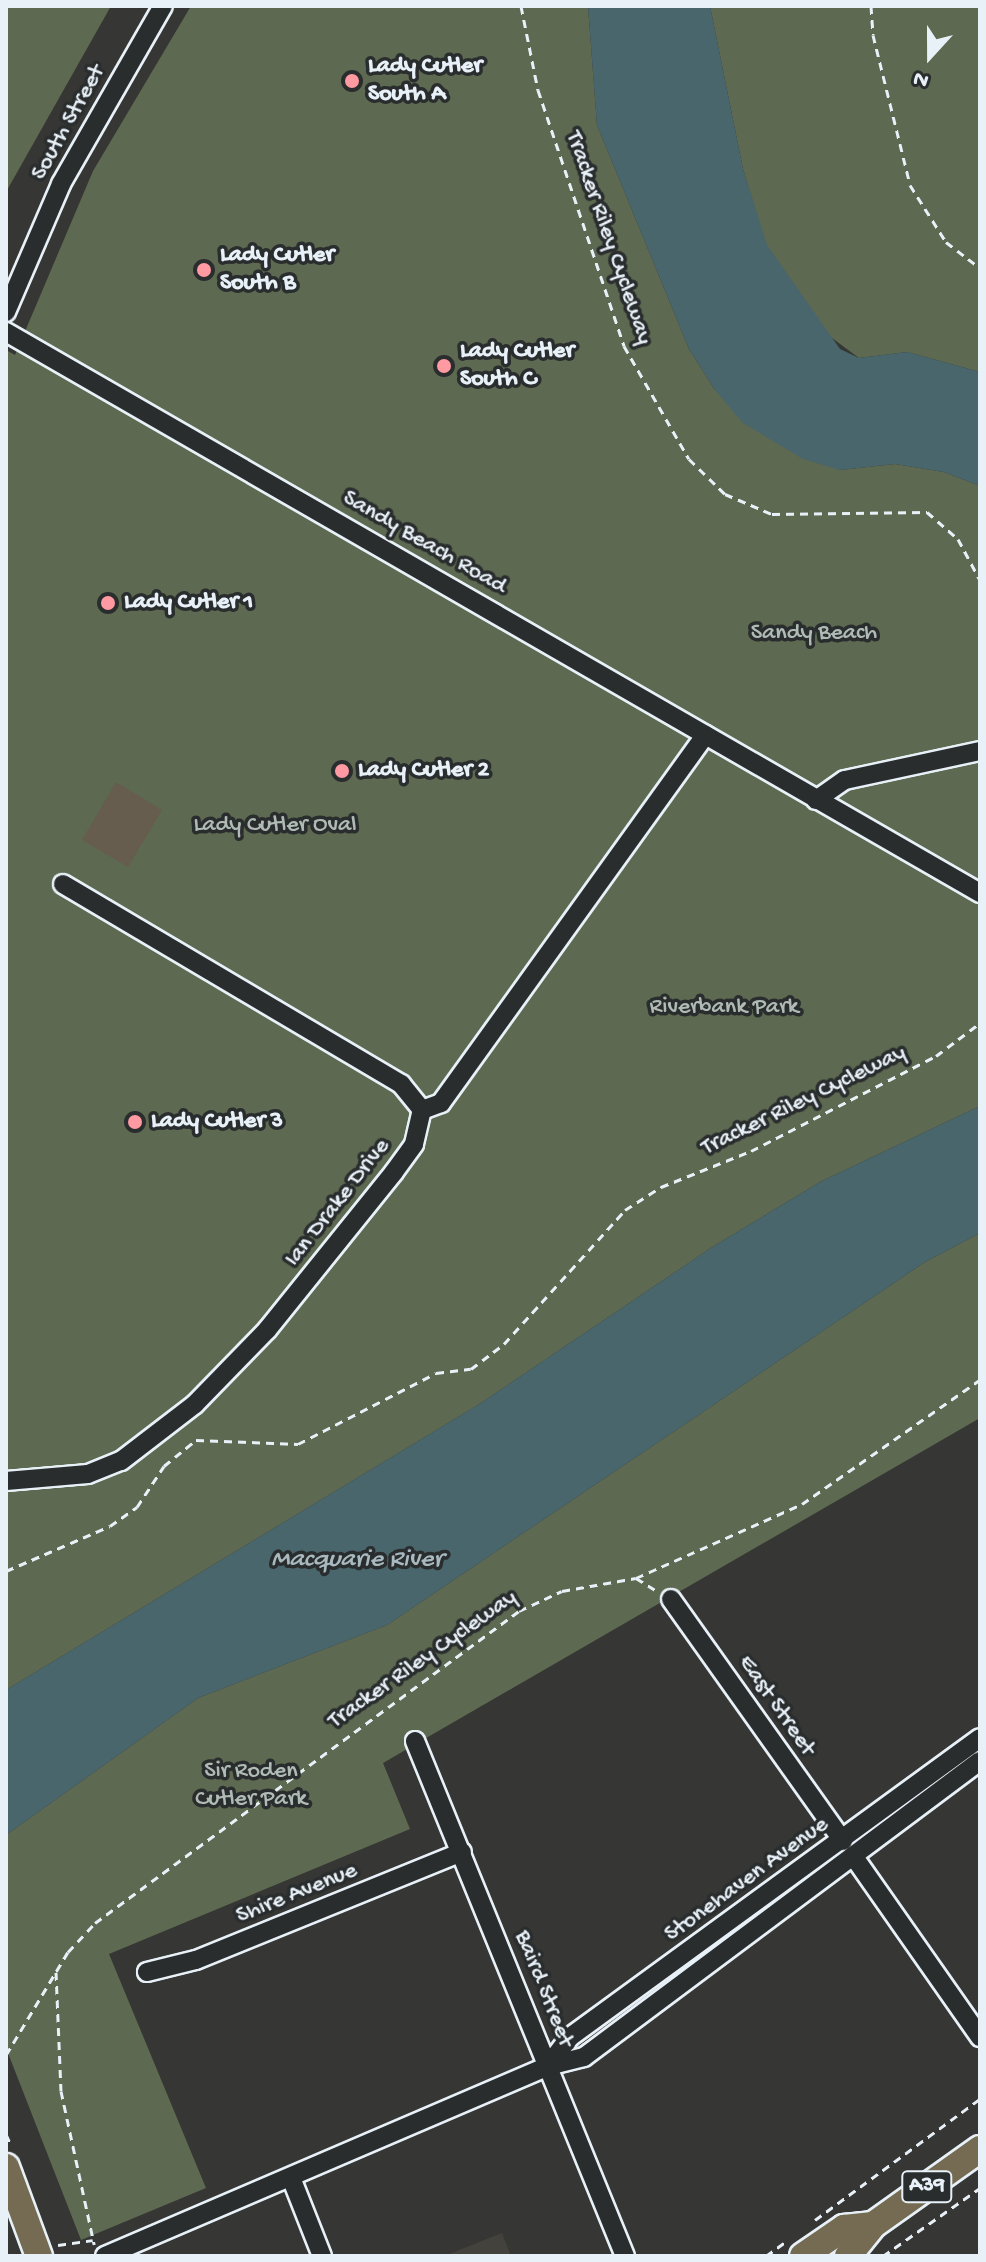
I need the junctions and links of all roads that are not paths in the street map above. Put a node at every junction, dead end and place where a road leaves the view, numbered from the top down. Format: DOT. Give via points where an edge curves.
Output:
graph roads {
  1 [pos="158,8"];
  2 [pos="6,312"];
  3 [pos="6,332"];
  4 [pos="705,735"];
  5 [pos="980,751"];
  6 [pos="816,800"];
  7 [pos="63,884"];
  8 [pos="980,893"];
  9 [pos="422,1110"];
  10 [pos="6,1481"];
  11 [pos="671,1599"];
  12 [pos="980,1738"];
  13 [pos="415,1741"];
  14 [pos="980,1761"];
  15 [pos="848,1849"];
  16 [pos="462,1852"];
  17 [pos="147,1972"];
  18 [pos="977,2029"];
  19 [pos="548,2066"];
  20 [pos="980,2149"];
  21 [pos="6,2167"];
  22 [pos="292,2180"];
  23 [pos="873,2225"];
  24 [pos="797,2247"];
  25 [pos="39,2256"];
  26 [pos="105,2256"];
  27 [pos="322,2256"];
  28 [pos="625,2256"];
  29 [pos="848,2256"];
  1 -- 2 [label="street, South Street" via="61,184"];
  3 -- 4 [label="street, Sandy Beach Road"];
  4 -- 6 [label="street, Sandy Beach Road"];
  4 -- 9 [label="street" via="449,1093 441,1103"];
  5 -- 6 [label="street" via="845,780"];
  6 -- 8 [label="street, Sandy Beach Road"];
  7 -- 9 [label="street" via="401,1084"];
  9 -- 10 [label="street, Ian Drake Drive" via="414,1144 341,1242 195,1404 121,1461 88,1474"];
  11 -- 15 [label="street, East Street"];
  12 -- 15 [label="street, Stonehaven Avenue"];
  13 -- 16 [label="street, Baird Street"];
  14 -- 15 [label="street, Stonehaven Avenue"];
  15 -- 18 [label="street, East Street"];
  15 -- 19 [label="street, Stonehaven Avenue" via="570,2037"];
  16 -- 17 [label="street, Shire Avenue" via="196,1960"];
  16 -- 19 [label="street, Baird Street"];
  19 -- 22 [label="street, Stonehaven Avenue"];
  19 -- 28 [label="street, Baird Street"];
  20 -- 23 [label="highway, A39"];
  21 -- 25 [label="highway"];
  22 -- 26 [label="street, Stonehaven Avenue"];
  22 -- 27 [label="street"];
  23 -- 24 [label="highway, A39" via="844,2228"];
  23 -- 29 [label="highway, A39"];
}
